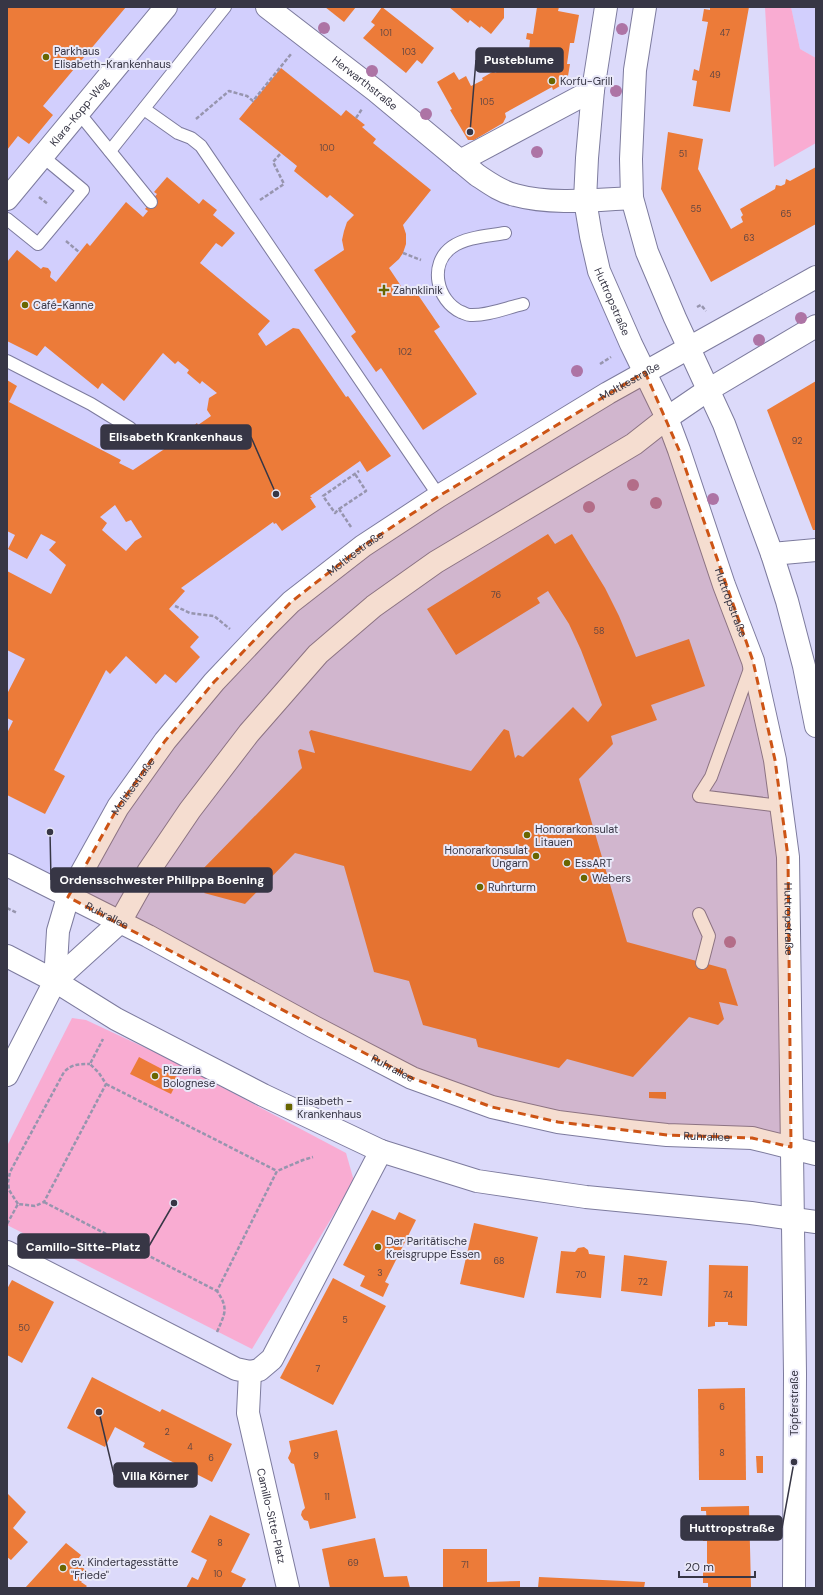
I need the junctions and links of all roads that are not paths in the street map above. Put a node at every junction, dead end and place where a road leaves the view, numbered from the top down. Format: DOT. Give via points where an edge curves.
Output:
graph roads {
  1 [pos="166,7"];
  2 [pos="225,7"];
  3 [pos="267,7"];
  4 [pos="606,7"];
  5 [pos="645,7"];
  6 [pos="593,90"];
  7 [pos="144,109"];
  8 [pos="79,113"];
  9 [pos="110,150"];
  10 [pos="42,156"];
  11 [pos="460,161"];
  12 [pos="632,198"];
  13 [pos="7,199"];
  14 [pos="586,200"];
  15 [pos="151,202"];
  16 [pos="7,219"];
  17 [pos="505,233"];
  18 [pos="816,277"];
  19 [pos="523,304"];
  20 [pos="816,326"];
  21 [pos="688,347"];
  22 [pos="7,361"];
  23 [pos="645,372"];
  24 [pos="708,390"];
  25 [pos="667,418"];
  26 [pos="130,428"];
  27 [pos="439,496"];
  28 [pos="816,550"];
  29 [pos="772,554"];
  30 [pos="753,661"];
  31 [pos="816,726"];
  32 [pos="781,806"];
  33 [pos="7,865"];
  34 [pos="68,897"];
  35 [pos="699,914"];
  36 [pos="120,922"];
  37 [pos="7,956"];
  38 [pos="702,963"];
  39 [pos="54,981"];
  40 [pos="7,1074"];
  41 [pos="791,1147"];
  42 [pos="381,1151"];
  43 [pos="816,1154"];
  44 [pos="793,1218"];
  45 [pos="816,1222"];
  46 [pos="7,1252"];
  47 [pos="250,1372"];
  48 [pos="288,1588"];
  49 [pos="794,1588"];
  1 -- 8 [label="main road, Klara-Kopp-Weg"];
  2 -- 7 [label="lane"];
  3 -- 11 [label="main road, Herwarthstraße" via="376,91"];
  4 -- 6 [label="main road, Huttropstraße"];
  5 -- 12 [label="main road" via="635,70"];
  6 -- 11 [label="main road"];
  6 -- 14 [label="main road, Huttropstraße"];
  7 -- 9 [label="lane"];
  7 -- 27 [label="lane" via="201,146"];
  8 -- 9 [label="lane"];
  8 -- 10 [label="main road, Klara-Kopp-Weg"];
  9 -- 15 [label="lane"];
  10 -- 13 [label="main road, Klara-Kopp-Weg"];
  10 -- 16 [label="lane" via="83,190 38,244"];
  11 -- 14 [label="main road, Herwarthstraße" via="492,185 515,195 544,200"];
  12 -- 14 [label="main road, Herwarthstraße"];
  12 -- 21 [label="main road" via="647,252"];
  14 -- 23 [label="main road, Huttropstraße" via="591,236 600,271"];
  17 -- 19 [label="lane" via="452,247 440,266 439,288 445,300 455,310 468,316 488,314"];
  18 -- 21 [label="main road, Moltkestraße"];
  20 -- 24 [label="main road, Moltkestraße"];
  21 -- 23 [label="main road, Moltkestraße"];
  21 -- 24 [label="main road"];
  22 -- 26 [label="lane" via="91,404"];
  23 -- 25 [label="main road, Huttropstraße"];
  23 -- 27 [label="main road, Moltkestraße" via="558,422"];
  24 -- 25 [label="main road, Moltkestraße"];
  24 -- 29 [label="main road" via="724,424"];
  25 -- 30 [label="main road, Huttropstraße"];
  25 -- 36 [label="main road, Moltkestraße" via="634,444 436,562 374,606 318,654 249,733 190,810 148,872"];
  27 -- 34 [label="main road, Moltkestraße" via="363,546 291,602 214,682 165,741 118,806"];
  28 -- 29 [label="main road"];
  29 -- 31 [label="main road" via="804,666"];
  30 -- 32 [label="main road, Huttropstraße" via="775,760"];
  30 -- 32 [label="lane" via="710,777 699,796"];
  32 -- 41 [label="main road, Huttropstraße" via="788,857"];
  33 -- 34 [label="main road, Ruhrallee"];
  34 -- 36 [label="main road, Ruhrallee"];
  34 -- 39 [label="main road, Moltkestraße" via="58,931"];
  35 -- 38 [label="lane" via="709,936"];
  36 -- 39 [label="main road, Moltkestraße"];
  36 -- 41 [label="main road, Ruhrallee" via="412,1078 492,1107 558,1122 667,1135 752,1138"];
  37 -- 39 [label="main road"];
  39 -- 40 [label="main road, Moltkestraße"];
  39 -- 42 [label="main road" via="116,1019"];
  41 -- 43 [label="main road, Ruhrallee"];
  41 -- 44 [label="main road, Huttropstraße"];
  42 -- 44 [label="main road" via="477,1181 586,1197"];
  42 -- 47 [label="main road" via="272,1359 259,1370"];
  44 -- 45 [label="main road"];
  44 -- 49 [label="main road, Töpferstraße"];
  46 -- 47 [label="main road" via="236,1369"];
  47 -- 48 [label="main road, Camillo-Sitte-Platz" via="248,1413"];
}
